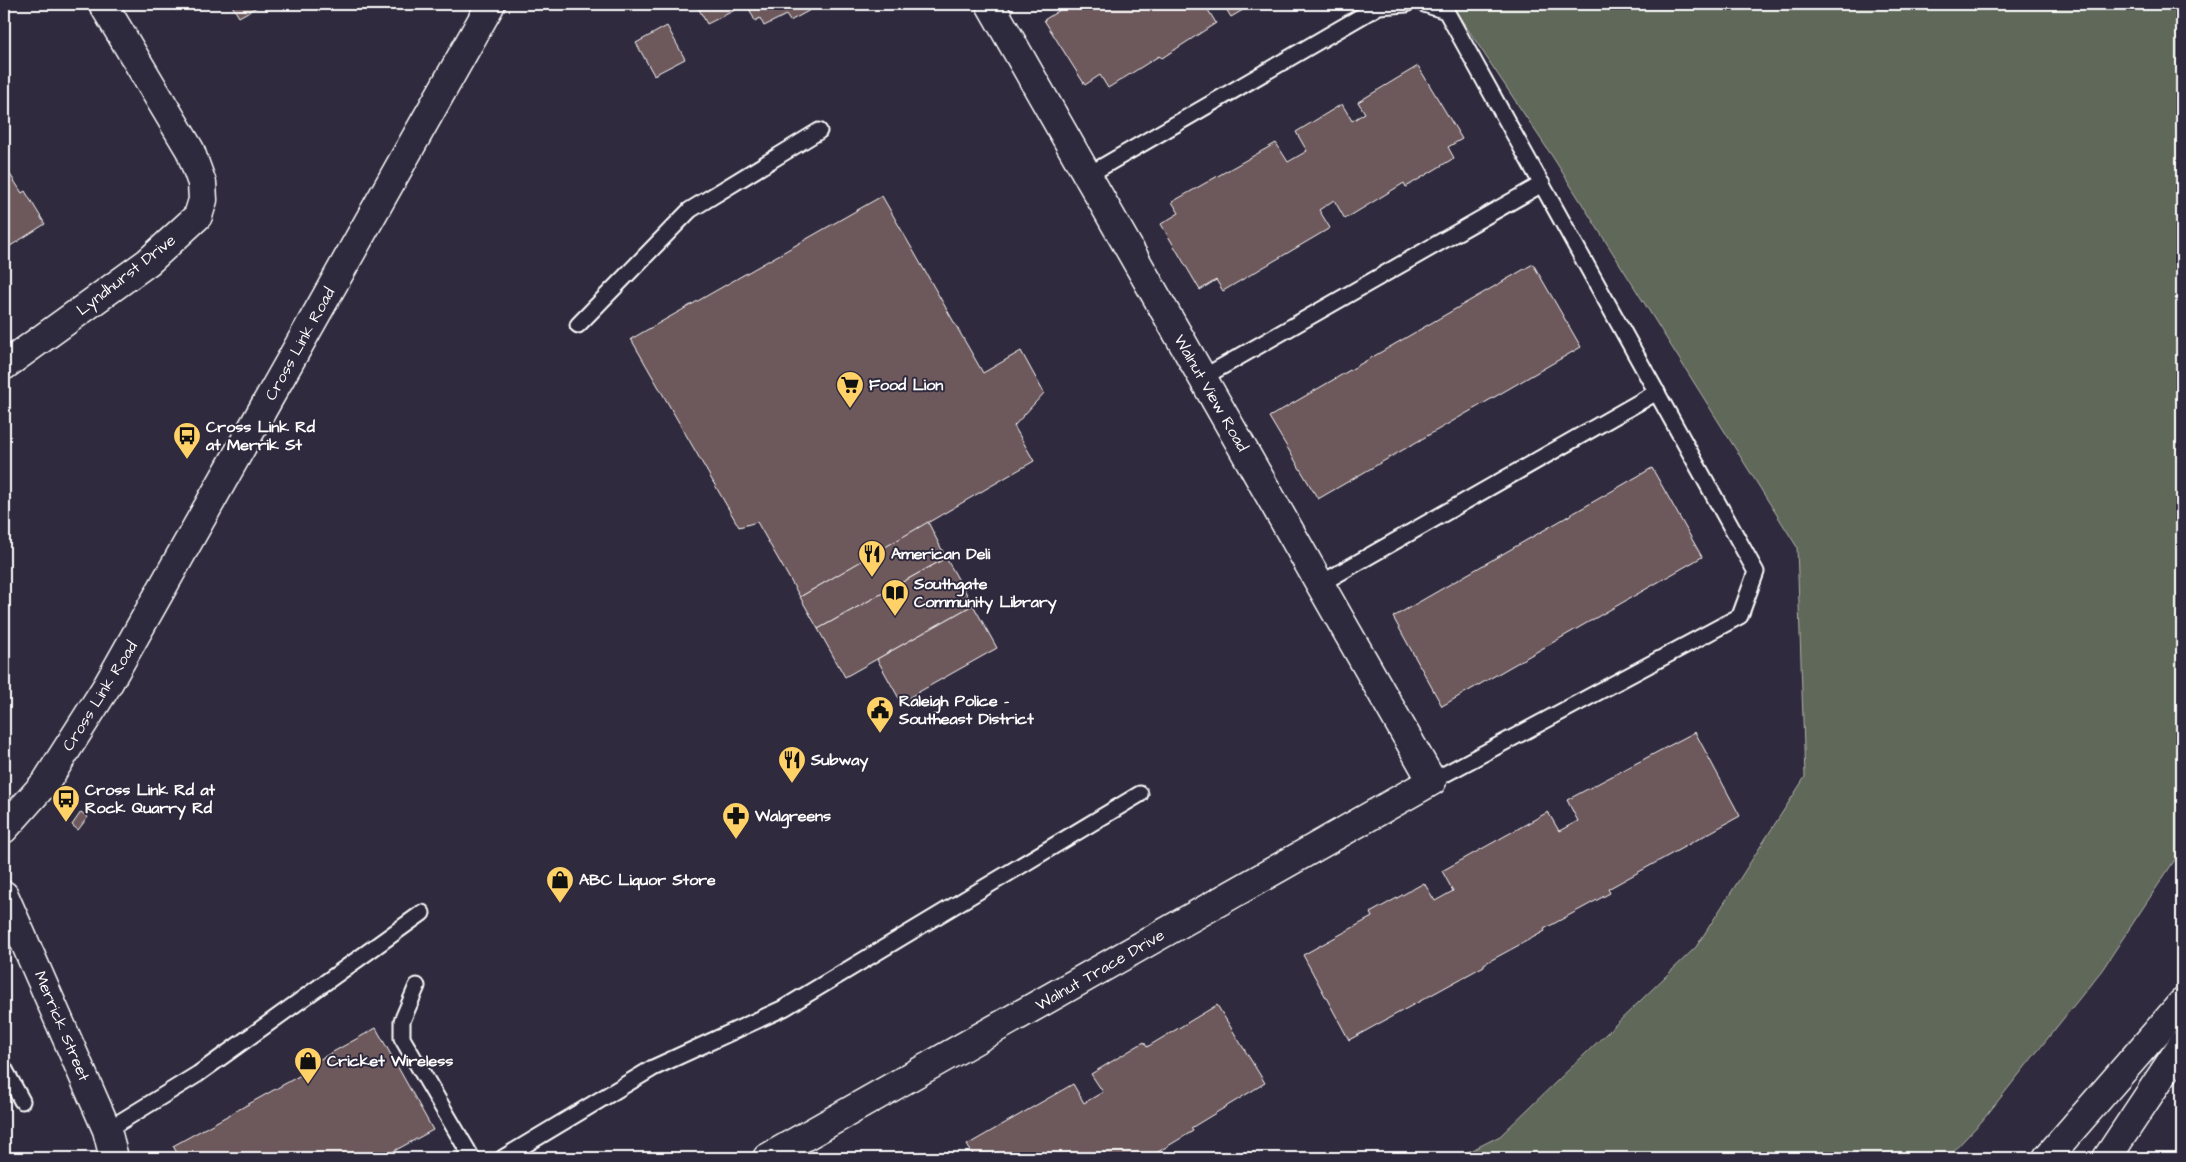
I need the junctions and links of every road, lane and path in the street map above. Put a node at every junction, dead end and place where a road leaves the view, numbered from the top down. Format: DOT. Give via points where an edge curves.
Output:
graph roads {
  1 [pos="103,4"];
  2 [pos="491,4"];
  3 [pos="990,4"];
  4 [pos="1406,4"];
  5 [pos="1424,4"];
  6 [pos="819,131"];
  7 [pos="1088,175"];
  8 [pos="1542,184"];
  9 [pos="578,325"];
  10 [pos="4,366"];
  11 [pos="1202,378"];
  12 [pos="1657,392"];
  13 [pos="1320,584"];
  14 [pos="1432,782"];
  15 [pos="1140,794"];
  16 [pos="4,829"];
  17 [pos="4,895"];
  18 [pos="422,913"];
  19 [pos="417,986"];
  20 [pos="2182,1003"];
  21 [pos="2182,1045"];
  22 [pos="4,1068"];
  23 [pos="22,1101"];
  24 [pos="107,1130"];
  25 [pos="114,1158"];
  26 [pos="472,1158"];
  27 [pos="503,1158"];
  28 [pos="767,1158"];
  29 [pos="2047,1158"];
  30 [pos="2107,1158"];
  1 -- 10 [label="main road, Lyndhurst Drive" via="190,150 202,184 203,200 198,216 148,262"];
  2 -- 16 [label="main road, Cross Link Road" via="107,686 46,782"];
  3 -- 7 [label="main road, Walnut View Road"];
  4 -- 7 [label="lane" via="1380,6"];
  5 -- 8 [label="lane" via="1446,11"];
  6 -- 9 [label="lane" via="690,210"];
  7 -- 11 [label="main road, Walnut View Road"];
  8 -- 11 [label="lane"];
  8 -- 12 [label="lane"];
  11 -- 13 [label="main road, Walnut View Road"];
  12 -- 13 [label="lane"];
  12 -- 14 [label="lane" via="1756,572 1740,616"];
  13 -- 14 [label="main road, Walnut View Road"];
  14 -- 28 [label="main road, Walnut Trace Drive"];
  15 -- 27 [label="lane" via="784,1008 654,1068"];
  17 -- 24 [label="main road, Merrick Street"];
  18 -- 24 [label="lane" via="198,1074"];
  19 -- 26 [label="lane" via="402,1021 402,1038"];
  20 -- 29 [label="main road"];
  21 -- 30 [label="main road"];
  22 -- 23 [label="lane"];
  24 -- 25 [label="main road, Merrick Street"];
}
